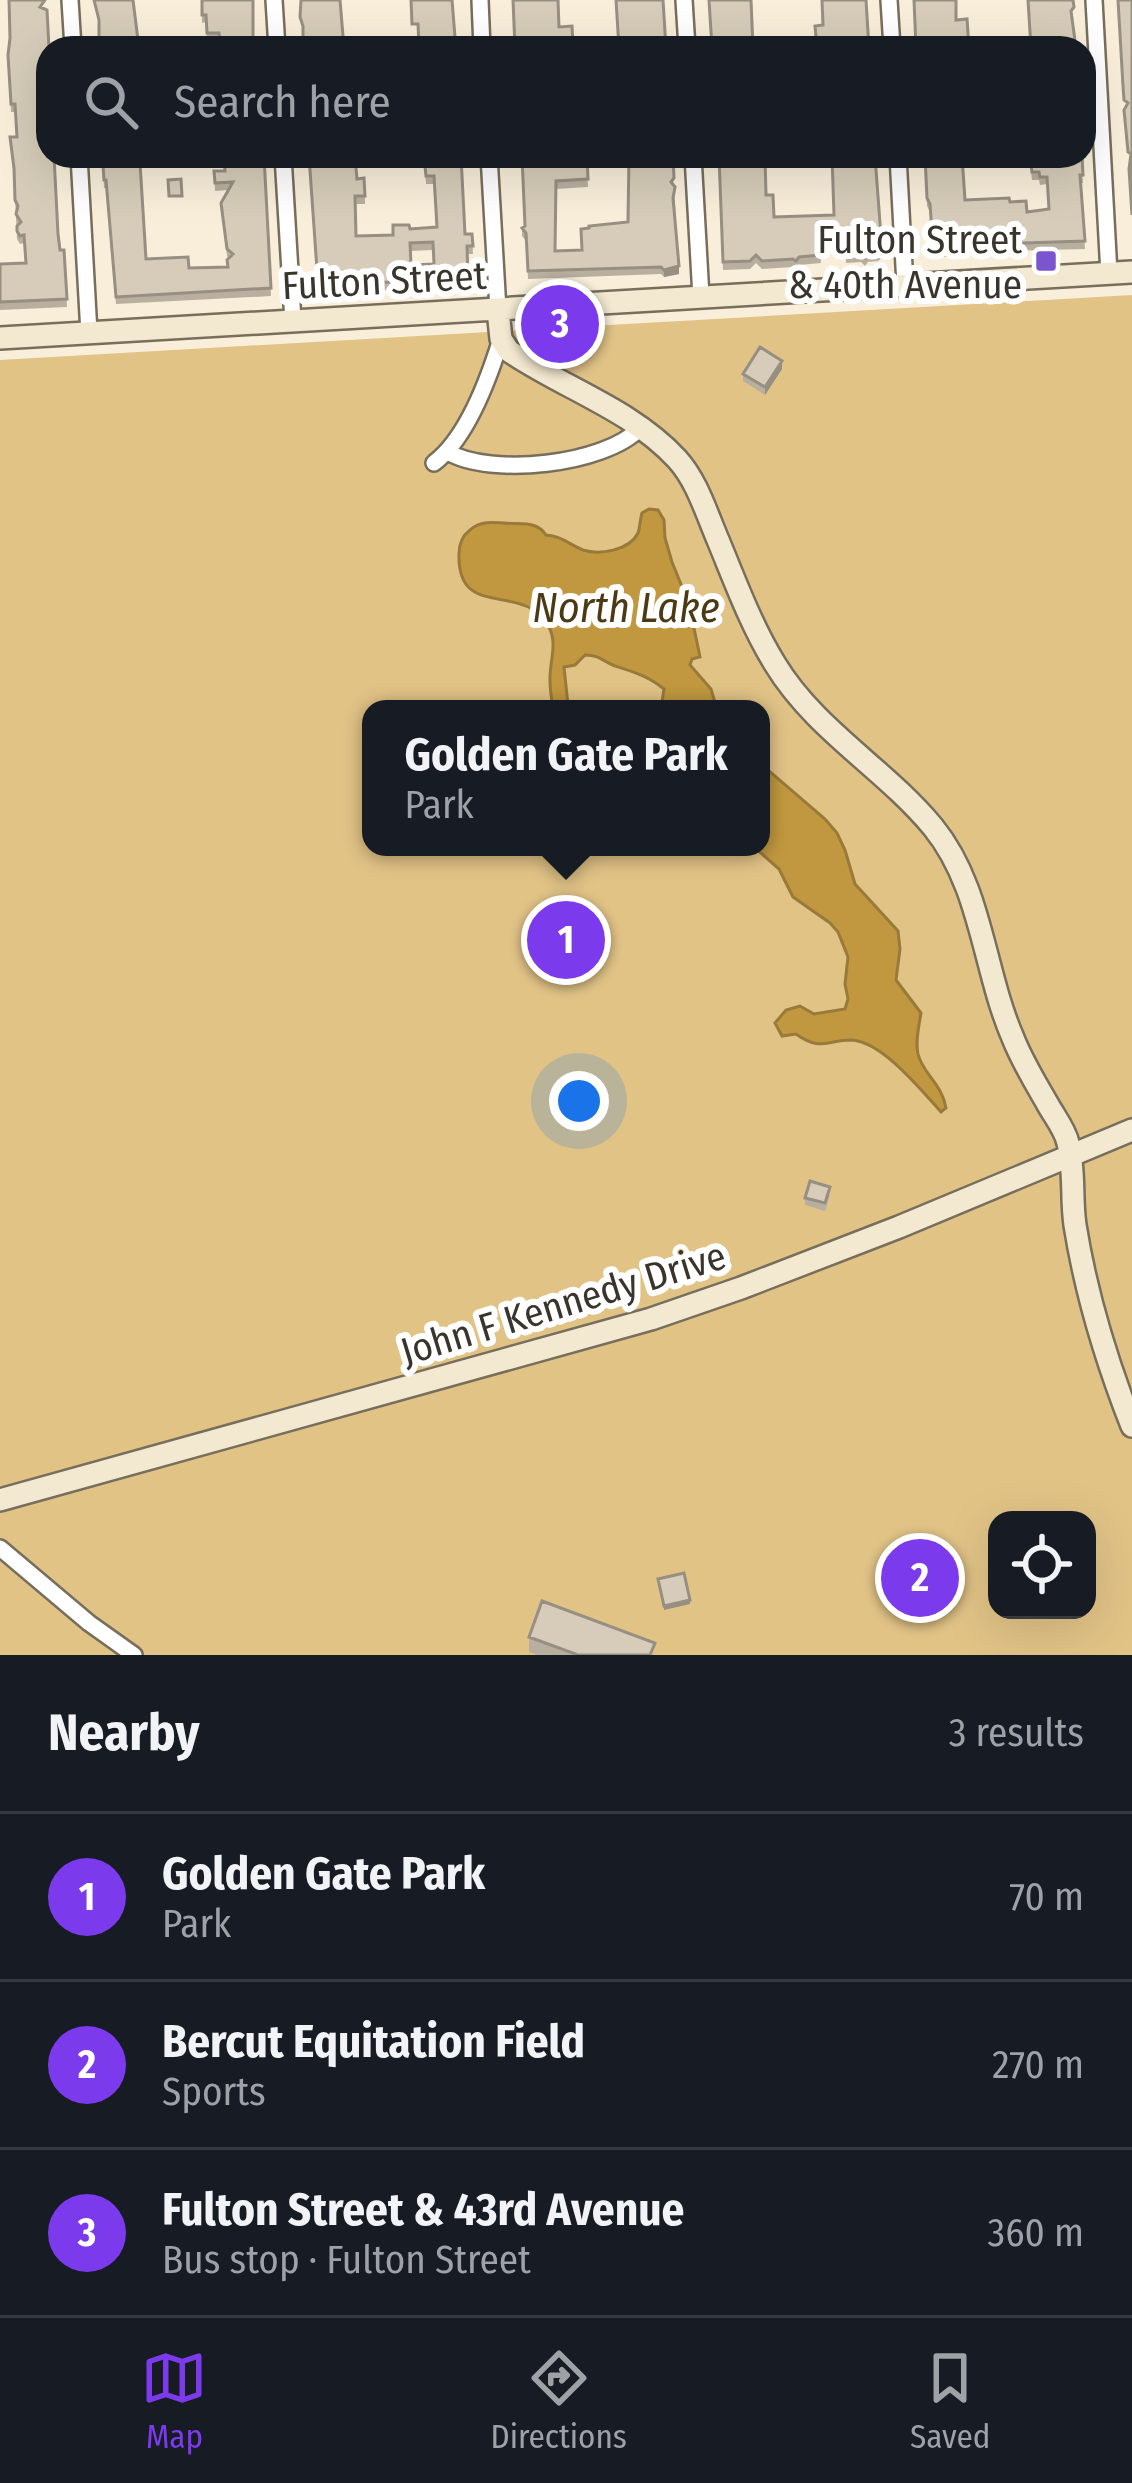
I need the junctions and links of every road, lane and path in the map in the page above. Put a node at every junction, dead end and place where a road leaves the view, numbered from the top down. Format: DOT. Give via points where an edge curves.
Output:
graph roads {
  1 [pos="70,0"];
  2 [pos="274,0"];
  3 [pos="480,0"];
  4 [pos="684,0"];
  5 [pos="889,0"];
  6 [pos="1094,0"];
  7 [pos="72,36"];
  8 [pos="276,36"];
  9 [pos="482,36"];
  10 [pos="686,36"];
  11 [pos="891,36"];
  12 [pos="80,168"];
  13 [pos="285,168"];
  14 [pos="490,168"];
  15 [pos="694,168"];
  16 [pos="899,168"];
  17 [pos="1121,273"];
  18 [pos="905,286"];
  19 [pos="700,297"];
  20 [pos="497,310"];
  21 [pos="293,321"];
  22 [pos="89,332"];
  23 [pos="0,338"];
  24 [pos="501,340"];
  25 [pos="640,428"];
  26 [pos="1132,1130"];
  27 [pos="1070,1156"];
  28 [pos="1132,1426"];
  29 [pos="0,1500"];
  30 [pos="0,1548"];
  31 [pos="134,1655"];
  1 -- 7 [label="street"];
  2 -- 8 [label="street"];
  3 -- 9 [label="street"];
  4 -- 10 [label="street"];
  5 -- 11 [label="street"];
  6 -- 17 [label="street"];
  12 -- 22 [label="street"];
  13 -- 21 [label="street"];
  14 -- 20 [label="street"];
  15 -- 19 [label="street"];
  16 -- 18 [label="street"];
  17 -- 18 [label="street, Fulton Street"];
  18 -- 19 [label="street, Fulton Street"];
  19 -- 20 [label="street, Fulton Street"];
  20 -- 21 [label="street, Fulton Street"];
  20 -- 24 [label="street"];
  21 -- 22 [label="street, Fulton Street"];
  22 -- 23 [label="street, Fulton Street"];
  24 -- 25 [label="street"];
  24 -- 25 [label="street" via="472,411 441,458 558,463"];
  25 -- 27 [label="street" via="690,476 788,684 918,811 955,860 1007,1023"];
  26 -- 27 [label="street, John F Kennedy Drive"];
  27 -- 28 [label="street" via="1093,1311"];
  27 -- 29 [label="street, John F Kennedy Drive" via="651,1319"];
  30 -- 31 [label="street"];
}
